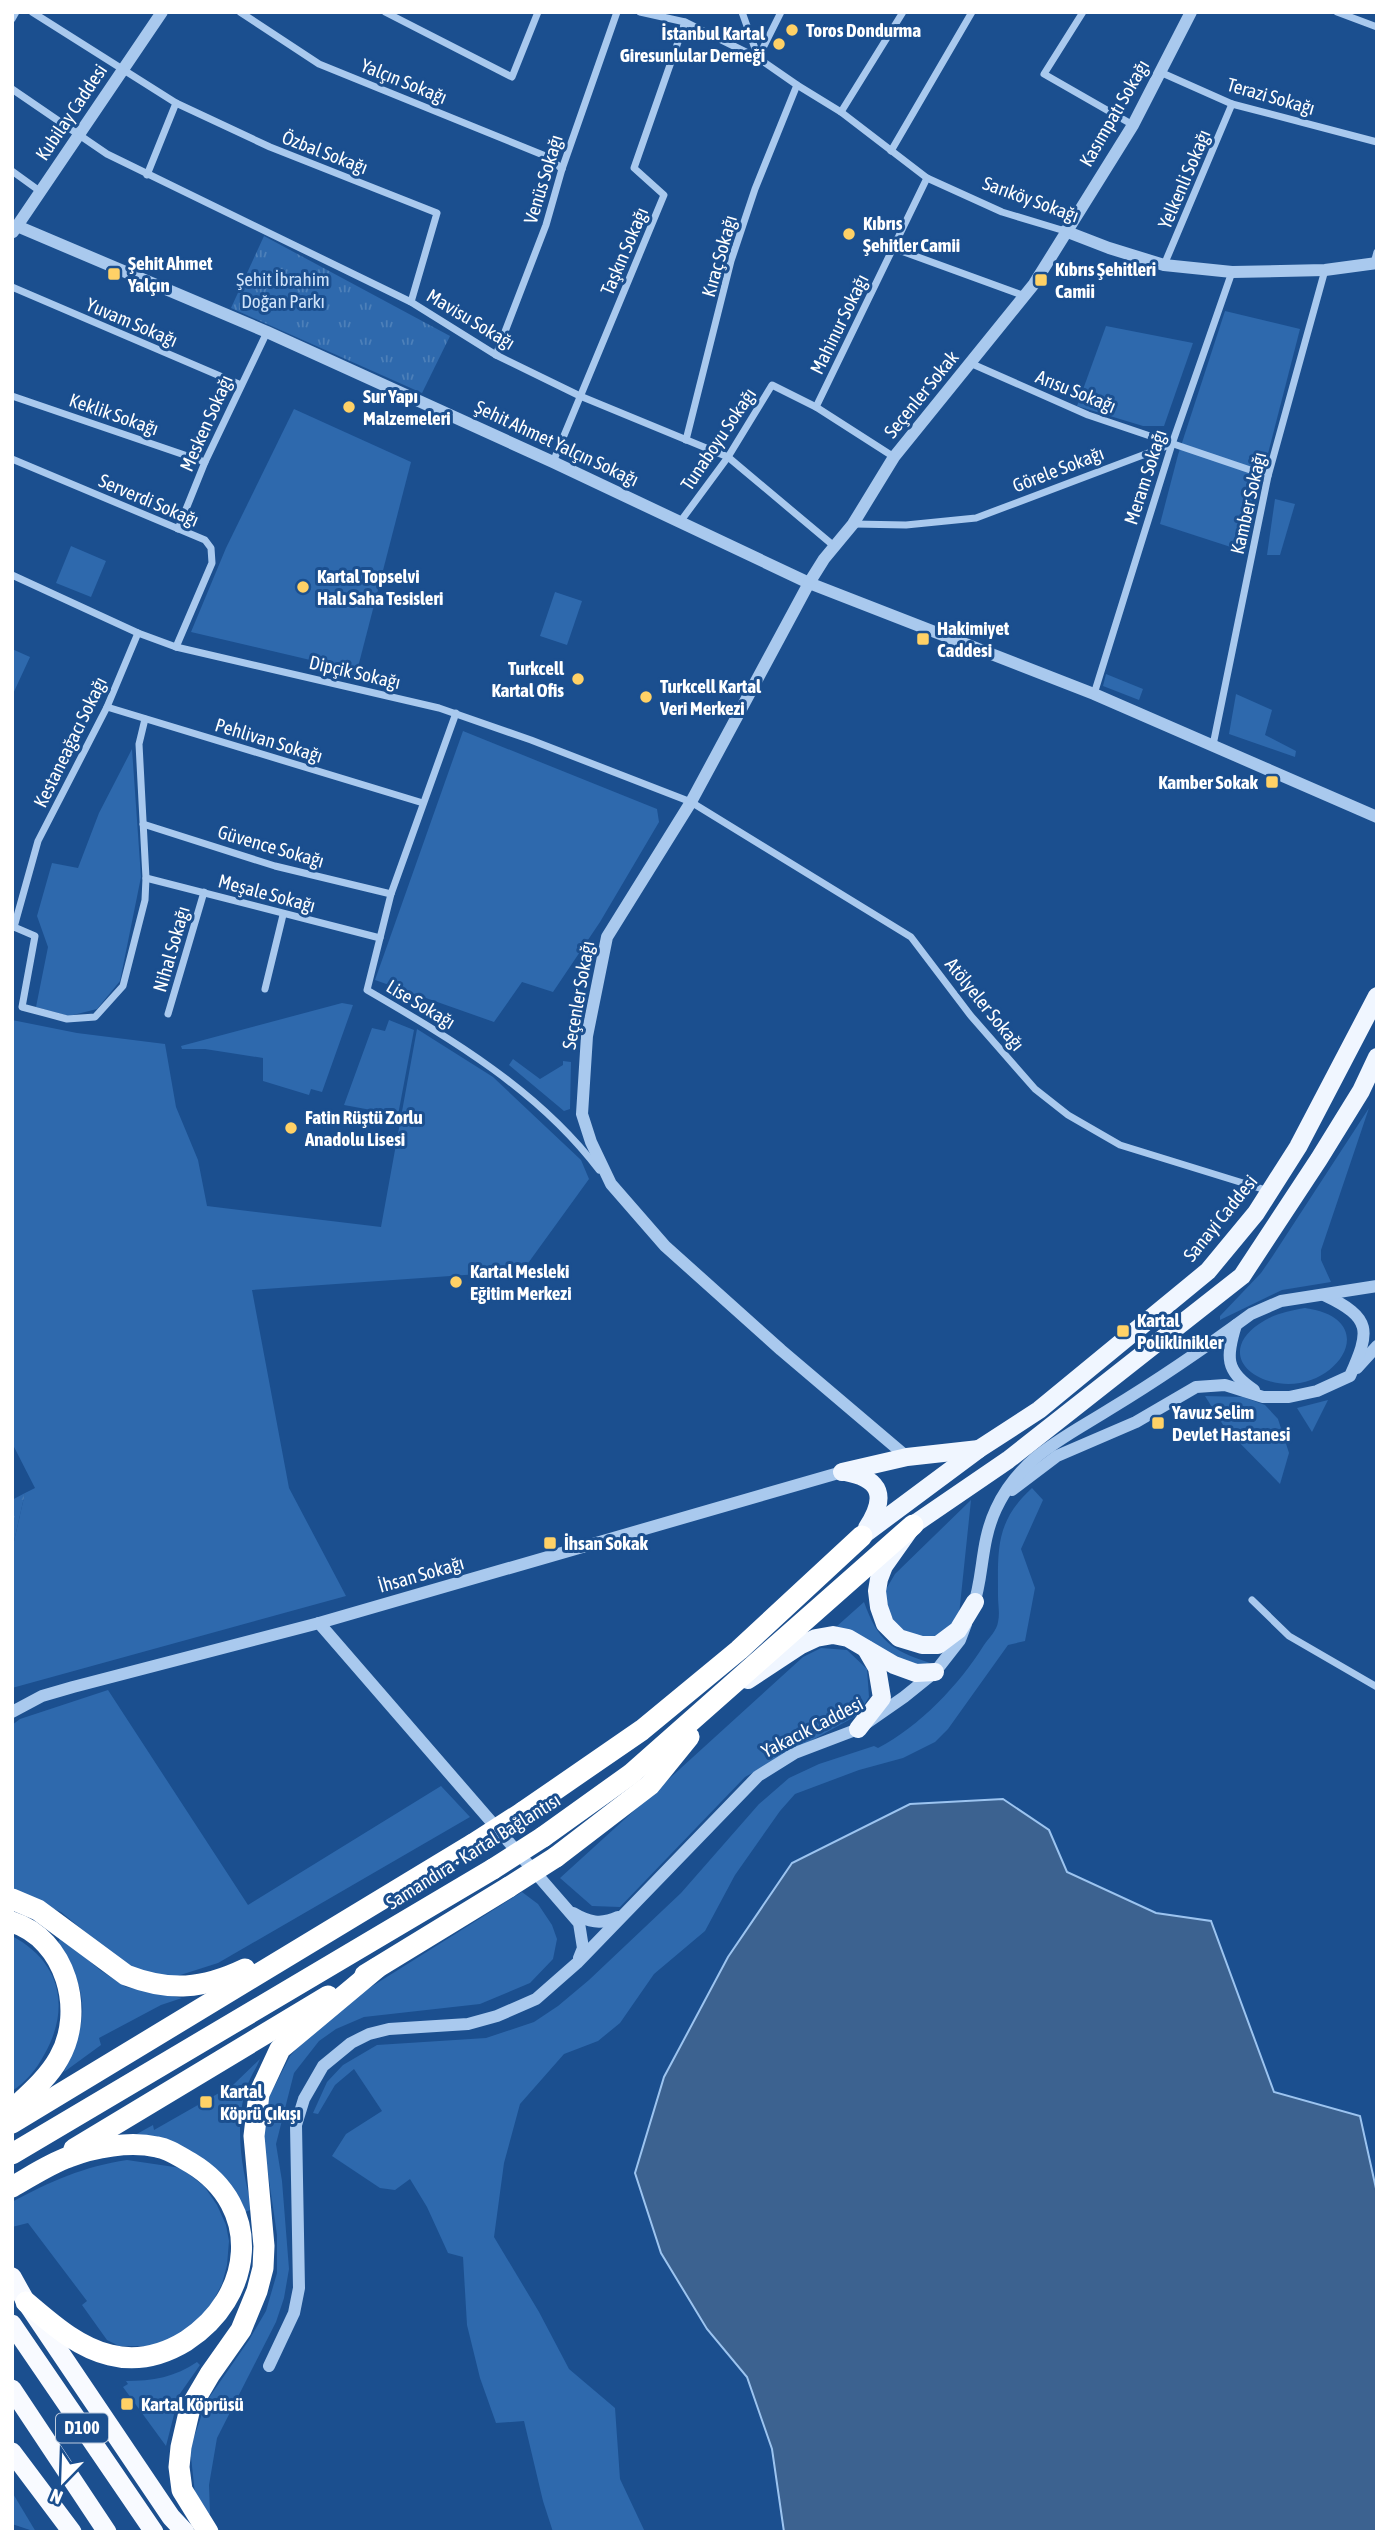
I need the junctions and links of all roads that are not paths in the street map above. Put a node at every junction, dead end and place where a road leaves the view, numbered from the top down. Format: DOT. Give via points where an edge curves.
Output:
graph roads {
  1 [pos="16,12"];
  2 [pos="32,12"];
  3 [pos="162,12"];
  4 [pos="240,12"];
  5 [pos="385,12"];
  6 [pos="538,12"];
  7 [pos="617,12"];
  8 [pos="640,12"];
  9 [pos="742,12"];
  10 [pos="781,12"];
  11 [pos="904,12"];
  12 [pos="972,12"];
  13 [pos="1083,12"];
  14 [pos="1191,12"];
  15 [pos="1337,12"];
  16 [pos="12,19"];
  17 [pos="685,23"];
  18 [pos="1377,27"];
  19 [pos="758,58"];
  20 [pos="122,71"];
  21 [pos="1160,72"];
  22 [pos="797,85"];
  23 [pos="12,89"];
  24 [pos="176,103"];
  25 [pos="1233,104"];
  26 [pos="841,112"];
  27 [pos="1133,125"];
  28 [pos="78,135"];
  29 [pos="1377,142"];
  30 [pos="891,151"];
  31 [pos="562,169"];
  32 [pos="12,171"];
  33 [pos="147,175"];
  34 [pos="927,178"];
  35 [pos="41,192"];
  36 [pos="15,230"];
  37 [pos="1065,231"];
  38 [pos="893,248"];
  39 [pos="1376,259"];
  40 [pos="1164,265"];
  41 [pos="1325,270"];
  42 [pos="1232,272"];
  43 [pos="12,287"];
  44 [pos="1025,296"];
  45 [pos="411,302"];
  46 [pos="267,332"];
  47 [pos="496,355"];
  48 [pos="970,363"];
  49 [pos="241,385"];
  50 [pos="12,396"];
  51 [pos="580,396"];
  52 [pos="816,407"];
  53 [pos="687,440"];
  54 [pos="1171,444"];
  55 [pos="728,457"];
  56 [pos="894,457"];
  57 [pos="12,458"];
  58 [pos="205,462"];
  59 [pos="553,462"];
  60 [pos="1268,476"];
  61 [pos="680,522"];
  62 [pos="853,524"];
  63 [pos="178,529"];
  64 [pos="834,546"];
  65 [pos="12,575"];
  66 [pos="809,583"];
  67 [pos="138,633"];
  68 [pos="176,647"];
  69 [pos="1094,694"];
  70 [pos="107,707"];
  71 [pos="456,713"];
  72 [pos="145,719"];
  73 [pos="1213,746"];
  74 [pos="691,802"];
  75 [pos="423,803"];
  76 [pos="1377,817"];
  77 [pos="143,824"];
  78 [pos="146,878"];
  79 [pos="204,892"];
  80 [pos="391,894"];
  81 [pos="283,915"];
  82 [pos="380,938"];
  83 [pos="265,989"];
  84 [pos="1377,996"];
  85 [pos="168,1014"];
  86 [pos="1377,1058"];
  87 [pos="1377,1064"];
  88 [pos="1361,1091"];
  89 [pos="611,1184"];
  90 [pos="1270,1191"];
  91 [pos="1377,1286"];
  92 [pos="1324,1295"];
  93 [pos="1236,1325"];
  94 [pos="1377,1346"];
  95 [pos="1350,1376"];
  96 [pos="1263,1397"];
  97 [pos="979,1449"];
  98 [pos="907,1457"];
  99 [pos="842,1472"];
  100 [pos="1006,1493"];
  101 [pos="913,1525"];
  102 [pos="862,1535"];
  103 [pos="1252,1600"];
  104 [pos="975,1602"];
  105 [pos="318,1623"];
  106 [pos="864,1646"];
  107 [pos="935,1672"];
  108 [pos="1377,1687"];
  109 [pos="723,1695"];
  110 [pos="12,1712"];
  111 [pos="858,1729"];
  112 [pos="12,1899"];
  113 [pos="567,1909"];
  114 [pos="628,1911"];
  115 [pos="12,1922"];
  116 [pos="324,1934"];
  117 [pos="577,1963"];
  118 [pos="377,1968"];
  119 [pos="12,2110"];
  120 [pos="12,2123"];
  121 [pos="12,2154"];
  122 [pos="12,2187"];
  123 [pos="12,2277"];
  124 [pos="26,2302"];
  125 [pos="12,2324"];
  126 [pos="269,2366"];
  127 [pos="12,2389"];
  128 [pos="12,2452"];
  129 [pos="72,2532"];
  130 [pos="107,2532"];
  131 [pos="154,2532"];
  132 [pos="185,2532"];
  133 [pos="208,2532"];
  1 -- 16 [label="street"];
  2 -- 20 [label="street, Özbal Sokağı"];
  3 -- 20 [label="street, Kubilay Caddesi"];
  4 -- 31 [label="street, Yalçın Sokağı" via="319,64 548,157"];
  5 -- 6 [label="street" via="512,77"];
  7 -- 31 [label="street, Venüs Sokağı"];
  8 -- 17 [label="street, Sarıköy Sokağı"];
  9 -- 19 [label="street"];
  10 -- 19 [label="street"];
  11 -- 26 [label="street"];
  12 -- 30 [label="street"];
  13 -- 27 [label="street" via="1044,74"];
  14 -- 21 [label="street, Kasımpatı Sokağı"];
  15 -- 18 [label="street"];
  17 -- 19 [label="street, Sarıköy Sokağı"];
  17 -- 51 [label="street, Taşkın Sokağı" via="634,168 664,195"];
  19 -- 22 [label="street, Sarıköy Sokağı"];
  20 -- 24 [label="street, Özbal Sokağı"];
  20 -- 28 [label="street, Kubilay Caddesi"];
  21 -- 25 [label="street, Terazi Sokağı"];
  21 -- 27 [label="street, Kasımpatı Sokağı"];
  22 -- 26 [label="street, Sarıköy Sokağı"];
  22 -- 53 [label="street, Kıraç Sokağı" via="731,261"];
  23 -- 28 [label="street, Mavisu Sokağı"];
  24 -- 33 [label="street"];
  24 -- 45 [label="street, Özbal Sokağı" via="270,147 437,213"];
  25 -- 29 [label="street, Terazi Sokağı"];
  25 -- 40 [label="street, Yelkenli Sokağı"];
  26 -- 30 [label="street, Sarıköy Sokağı"];
  27 -- 37 [label="street, Kasımpatı Sokağı"];
  28 -- 33 [label="street, Mavisu Sokağı"];
  28 -- 35 [label="street, Kubilay Caddesi"];
  30 -- 34 [label="street, Sarıköy Sokağı"];
  31 -- 47 [label="street, Venüs Sokağı" via="546,226"];
  32 -- 35 [label="street"];
  33 -- 45 [label="street, Mavisu Sokağı"];
  34 -- 37 [label="street, Sarıköy Sokağı" via="1002,212"];
  34 -- 38 [label="street, Mahinur Sokağı"];
  35 -- 36 [label="street, Kubilay Caddesi"];
  36 -- 46 [label="street, Şehit Ahmet Yalçın Sokağı"];
  37 -- 40 [label="street, Sarıköy Sokağı"];
  37 -- 44 [label="street, Seçenler Sokak"];
  38 -- 44 [label="street"];
  38 -- 52 [label="street, Mahinur Sokağı"];
  39 -- 41 [label="street, Sarıköy Sokağı"];
  40 -- 42 [label="street, Sarıköy Sokağı"];
  41 -- 42 [label="street, Sarıköy Sokağı"];
  41 -- 60 [label="street, Kamber Sokağı"];
  42 -- 54 [label="street, Meram Sokağı"];
  43 -- 49 [label="street, Yuvam Sokağı"];
  44 -- 48 [label="street, Seçenler Sokak"];
  45 -- 47 [label="street, Mavisu Sokağı"];
  46 -- 49 [label="street, Mesken Sokağı"];
  46 -- 59 [label="street, Şehit Ahmet Yalçın Sokağı"];
  47 -- 51 [label="street, Mavisu Sokağı"];
  48 -- 54 [label="street, Arısu Sokağı" via="1088,415"];
  48 -- 56 [label="street, Seçenler Sokak"];
  49 -- 58 [label="street, Mesken Sokağı"];
  50 -- 58 [label="street, Keklik Sokağı"];
  51 -- 53 [label="street, Mavisu Sokağı"];
  51 -- 59 [label="street, Taşkın Sokağı"];
  52 -- 55 [label="street, Tunaboyu Sokağı" via="772,385"];
  52 -- 56 [label="street, Tunaboyu Sokağı"];
  53 -- 55 [label="street, Mavisu Sokağı"];
  54 -- 60 [label="street"];
  54 -- 62 [label="street, Görele Sokağı" via="975,518 906,525"];
  54 -- 69 [label="street, Meram Sokağı"];
  55 -- 61 [label="street, Tunaboyu Sokağı"];
  55 -- 64 [label="street, Mavisu Sokağı"];
  56 -- 62 [label="street, Seçenler Sokak"];
  57 -- 63 [label="street, Serverdi Sokağı"];
  58 -- 63 [label="street, Mesken Sokağı"];
  59 -- 61 [label="street, Şehit Ahmet Yalçın Sokağı"];
  60 -- 73 [label="street, Kamber Sokağı"];
  61 -- 66 [label="street, Şehit Ahmet Yalçın Sokağı"];
  62 -- 64 [label="street, Seçenler Sokak"];
  63 -- 68 [label="street, Serverdi Sokağı" via="205,541 214,556"];
  64 -- 66 [label="street, Seçenler Sokak"];
  65 -- 67 [label="street, Dipçik Sokağı"];
  66 -- 69 [label="street"];
  66 -- 74 [label="street, Seçenler Sokağı"];
  67 -- 68 [label="street, Dipçik Sokağı"];
  67 -- 70 [label="street, Kestaneağacı Sokağı"];
  68 -- 71 [label="street, Dipçik Sokağı"];
  69 -- 73 [label="street"];
  70 -- 72 [label="street, Pehlivan Sokağı"];
  70 -- 78 [label="street, Kestaneağacı Sokağı" via="38,841 14,927 34,936 22,1007 67,1019 95,1017 123,986 145,900"];
  71 -- 74 [label="street, Dipçik Sokağı"];
  71 -- 75 [label="street, Lise Sokağı"];
  72 -- 75 [label="street, Pehlivan Sokağı"];
  72 -- 77 [label="street, Kestaneağacı Sokağı" via="139,744"];
  73 -- 76 [label="street"];
  74 -- 89 [label="street, Seçenler Sokağı" via="607,937 587,1036 582,1114"];
  74 -- 90 [label="street, Atölyeler Sokağı" via="911,937 1035,1089 1076,1121 1120,1145"];
  75 -- 80 [label="street, Lise Sokağı"];
  77 -- 78 [label="street, Kestaneağacı Sokağı"];
  77 -- 80 [label="street, Güvence Sokağı" via="275,866"];
  78 -- 79 [label="street, Meşale Sokağı"];
  79 -- 81 [label="street, Meşale Sokağı"];
  79 -- 85 [label="street, Nihal Sokağı"];
  80 -- 82 [label="street, Lise Sokağı"];
  81 -- 82 [label="street, Meşale Sokağı"];
  81 -- 83 [label="street"];
  82 -- 89 [label="street, Lise Sokağı" via="367,990 489,1064 576,1139"];
  84 -- 90 [label="main road, Sanayi Caddesi"];
  86 -- 88 [label="main road"];
  87 -- 88 [label="main road"];
  88 -- 101 [label="main road" via="1242,1276 1008,1460"];
  89 -- 98 [label="street, Seçenler Sokağı" via="665,1246"];
  90 -- 97 [label="main road, Sanayi Caddesi" via="1208,1271 1039,1410"];
  91 -- 92 [label="street, Yakacık Caddesi"];
  92 -- 93 [label="street, Yakacık Caddesi" via="1281,1301"];
  92 -- 95 [label="street" via="1361,1320 1363,1346"];
  93 -- 96 [label="street" via="1230,1364 1242,1383"];
  93 -- 100 [label="street, Yakacık Caddesi" via="1053,1442 1020,1472"];
  94 -- 95 [label="street"];
  95 -- 96 [label="street, Yakacık Caddesi" via="1317,1391"];
  96 -- 100 [label="street, Yakacık Caddesi" via="1225,1385 1196,1387 1136,1422 1057,1457"];
  97 -- 98 [label="main road"];
  97 -- 102 [label="main road, Sanayi Caddesi"];
  98 -- 99 [label="main road"];
  99 -- 102 [label="main road" via="864,1476 878,1491 878,1512"];
  99 -- 105 [label="street, İhsan Sokağı"];
  100 -- 104 [label="street, Yakacık Caddesi" via="988,1529"];
  101 -- 104 [label="main road" via="879,1579 879,1607 885,1624 900,1638 938,1645 958,1630"];
  101 -- 109 [label="highway, Samandıra - Kartal Bağlantısı"];
  102 -- 116 [label="highway, Samandıra - Kartal Bağlantısı, bridge" via="739,1650 642,1730 523,1812"];
  103 -- 108 [label="street" via="1289,1636"];
  104 -- 107 [label="street, Yakacık Caddesi" via="960,1640"];
  105 -- 110 [label="street, İhsan Sokağı" via="63,1690"];
  105 -- 113 [label="street"];
  106 -- 107 [label="main road" via="894,1665 916,1673"];
  106 -- 109 [label="main road" via="833,1635 816,1638"];
  106 -- 111 [label="main road" via="877,1668 882,1698"];
  107 -- 111 [label="street, Yakacık Caddesi"];
  109 -- 118 [label="highway, bridge" via="650,1785 556,1857"];
  109 -- 121 [label="highway, Samandıra - Kartal Bağlantısı, bridge" via="631,1774 543,1837"];
  111 -- 114 [label="street, Yakacık Caddesi" via="796,1753 758,1776"];
  112 -- 116 [label="highway" via="38,1910 126,1975 162,1987 225,1978"];
  113 -- 114 [label="street" via="595,1922 608,1922"];
  113 -- 117 [label="street" via="583,1936"];
  114 -- 117 [label="street, Yakacık Caddesi"];
  115 -- 119 [label="highway" via="41,1940 59,1961 72,2008 59,2057"];
  116 -- 120 [label="highway, Samandıra - Kartal Bağlantısı"];
  117 -- 126 [label="street, Yakacık Caddesi" via="519,2008 468,2024 369,2034 323,2066 304,2099 296,2125 299,2288"];
  118 -- 122 [label="highway"];
  118 -- 133 [label="highway" via="280,2049 259,2094 254,2136 263,2269 241,2330 190,2408 181,2447 182,2490"];
  122 -- 124 [label="highway" via="68,2157 128,2145 157,2147 173,2152 220,2185 240,2235 241,2267 230,2296 204,2329 156,2356 110,2355 81,2344"];
  123 -- 124 [label="highway"];
  124 -- 132 [label="highway"];
  125 -- 131 [label="highway, D100"];
  127 -- 130 [label="highway, D100"];
  128 -- 129 [label="highway"];
}
